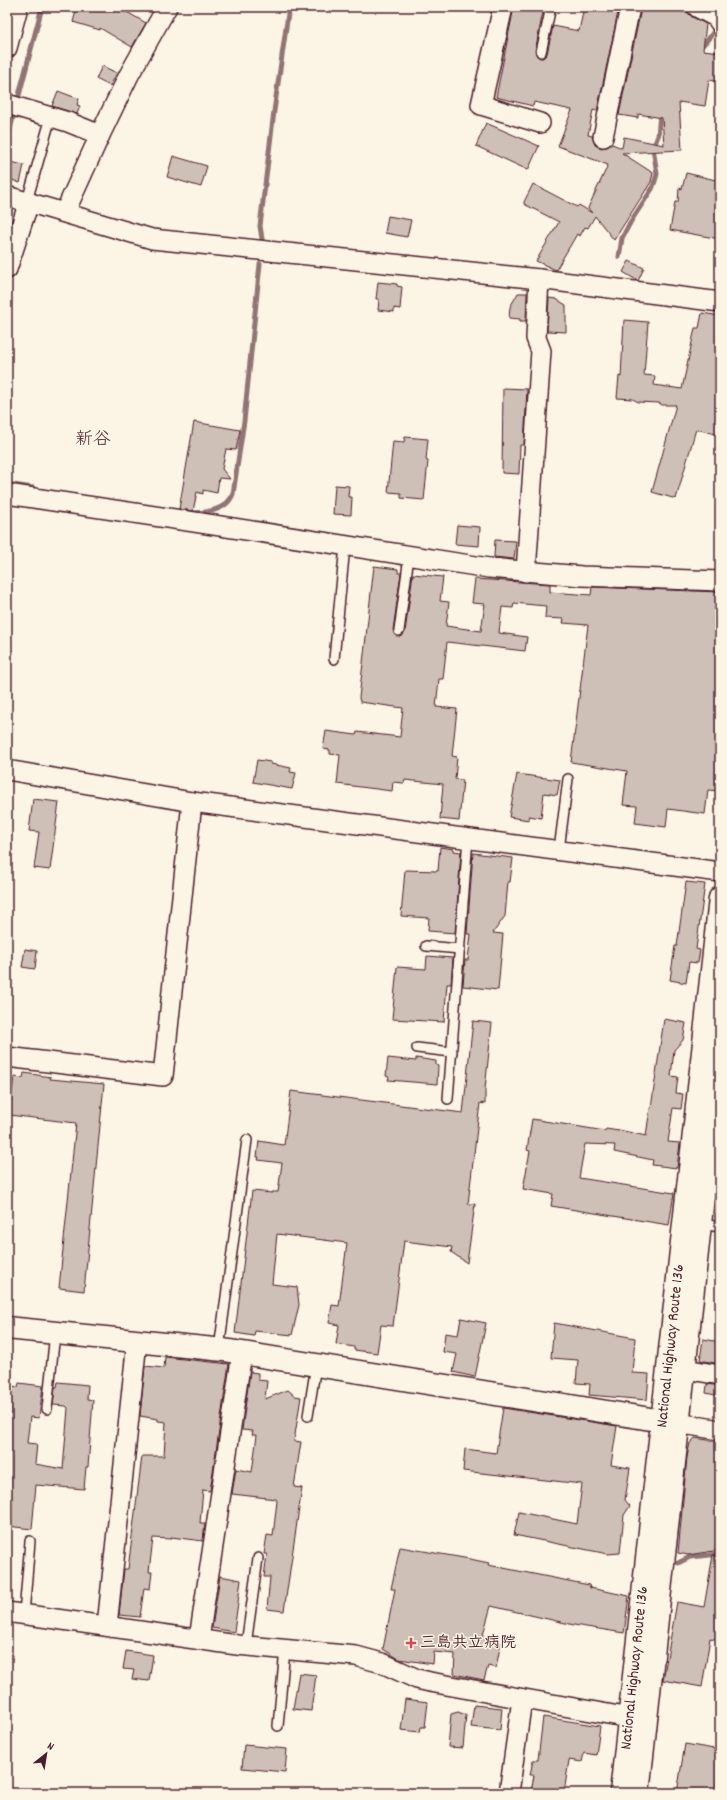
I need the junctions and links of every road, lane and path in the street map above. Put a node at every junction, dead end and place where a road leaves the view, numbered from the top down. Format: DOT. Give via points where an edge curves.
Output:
graph roads {
  1 [pos="18,7"];
  2 [pos="167,7"];
  3 [pos="503,7"];
  4 [pos="551,7"];
  5 [pos="630,7"];
  6 [pos="696,7"];
  7 [pos="720,24"];
  8 [pos="7,48"];
  9 [pos="541,52"];
  10 [pos="7,104"];
  11 [pos="51,117"];
  12 [pos="540,123"];
  13 [pos="100,135"];
  14 [pos="603,137"];
  15 [pos="20,199"];
  16 [pos="65,212"];
  17 [pos="7,269"];
  18 [pos="539,279"];
  19 [pos="720,302"];
  20 [pos="7,494"];
  21 [pos="345,546"];
  22 [pos="409,556"];
  23 [pos="526,572"];
  24 [pos="720,581"];
  25 [pos="399,631"];
  26 [pos="334,659"];
  27 [pos="7,770"];
  28 [pos="568,779"];
  29 [pos="192,802"];
  30 [pos="468,838"];
  31 [pos="559,850"];
  32 [pos="720,872"];
  33 [pos="720,898"];
  34 [pos="426,946"];
  35 [pos="460,949"];
  36 [pos="720,1041"];
  37 [pos="417,1048"];
  38 [pos="452,1052"];
  39 [pos="7,1057"];
  40 [pos="448,1099"];
  41 [pos="247,1140"];
  42 [pos="706,1152"];
  43 [pos="710,1226"];
  44 [pos="7,1328"];
  45 [pos="55,1332"];
  46 [pos="138,1341"];
  47 [pos="219,1349"];
  48 [pos="242,1353"];
  49 [pos="316,1365"];
  50 [pos="685,1369"];
  51 [pos="720,1375"];
  52 [pos="47,1409"];
  53 [pos="308,1416"];
  54 [pos="671,1422"];
  55 [pos="720,1430"];
  56 [pos="30,1541"];
  57 [pos="258,1558"];
  58 [pos="15,1613"];
  59 [pos="107,1626"];
  60 [pos="199,1639"];
  61 [pos="246,1645"];
  62 [pos="285,1649"];
  63 [pos="522,1699"];
  64 [pos="630,1718"];
  65 [pos="278,1726"];
  66 [pos="509,1793"];
  67 [pos="621,1793"];
  68 [pos="638,1793"];
  1 -- 8 [label="street"];
  2 -- 13 [label="street" via="125,82"];
  3 -- 12 [label="street" via="481,105"];
  4 -- 9 [label="lane"];
  5 -- 14 [label="street"];
  6 -- 7 [label="street" via="716,17"];
  10 -- 11 [label="street"];
  11 -- 13 [label="street"];
  11 -- 15 [label="lane"];
  13 -- 16 [label="street"];
  15 -- 16 [label="street"];
  15 -- 17 [label="street"];
  16 -- 18 [label="street" via="152,239"];
  18 -- 19 [label="street"];
  18 -- 23 [label="street" via="536,338 541,351"];
  20 -- 21 [label="street"];
  21 -- 22 [label="street"];
  21 -- 26 [label="lane"];
  22 -- 23 [label="street"];
  22 -- 25 [label="lane"];
  23 -- 24 [label="street"];
  27 -- 29 [label="street"];
  28 -- 31 [label="lane"];
  29 -- 30 [label="street"];
  29 -- 39 [label="street" via="163,1076"];
  30 -- 31 [label="street"];
  30 -- 35 [label="lane"];
  31 -- 32 [label="street"];
  33 -- 42 [label="main road, National Highway Route 136"];
  34 -- 35 [label="lane"];
  35 -- 38 [label="lane"];
  36 -- 42 [label="main road, National Highway Route 136"];
  37 -- 38 [label="lane"];
  38 -- 40 [label="lane"];
  41 -- 47 [label="lane"];
  42 -- 43 [label="main road, National Highway Route 136"];
  42 -- 54 [label="main road, National Highway Route 136"];
  43 -- 50 [label="main road, National Highway Route 136"];
  44 -- 45 [label="main road"];
  45 -- 46 [label="main road"];
  45 -- 52 [label="lane"];
  46 -- 47 [label="main road"];
  46 -- 59 [label="street"];
  47 -- 48 [label="main road"];
  48 -- 49 [label="main road"];
  48 -- 60 [label="street"];
  49 -- 53 [label="lane"];
  49 -- 54 [label="main road"];
  50 -- 51 [label="street"];
  50 -- 54 [label="main road, National Highway Route 136"];
  54 -- 55 [label="street"];
  54 -- 64 [label="main road, National Highway Route 136"];
  54 -- 68 [label="main road, National Highway Route 136"];
  56 -- 58 [label="lane"];
  57 -- 61 [label="lane"];
  58 -- 59 [label="street"];
  59 -- 60 [label="street"];
  60 -- 61 [label="street"];
  61 -- 62 [label="street"];
  62 -- 63 [label="street" via="356,1656 382,1663 418,1679"];
  62 -- 65 [label="lane"];
  63 -- 64 [label="street"];
  63 -- 66 [label="street"];
  64 -- 67 [label="main road, National Highway Route 136"];
}
